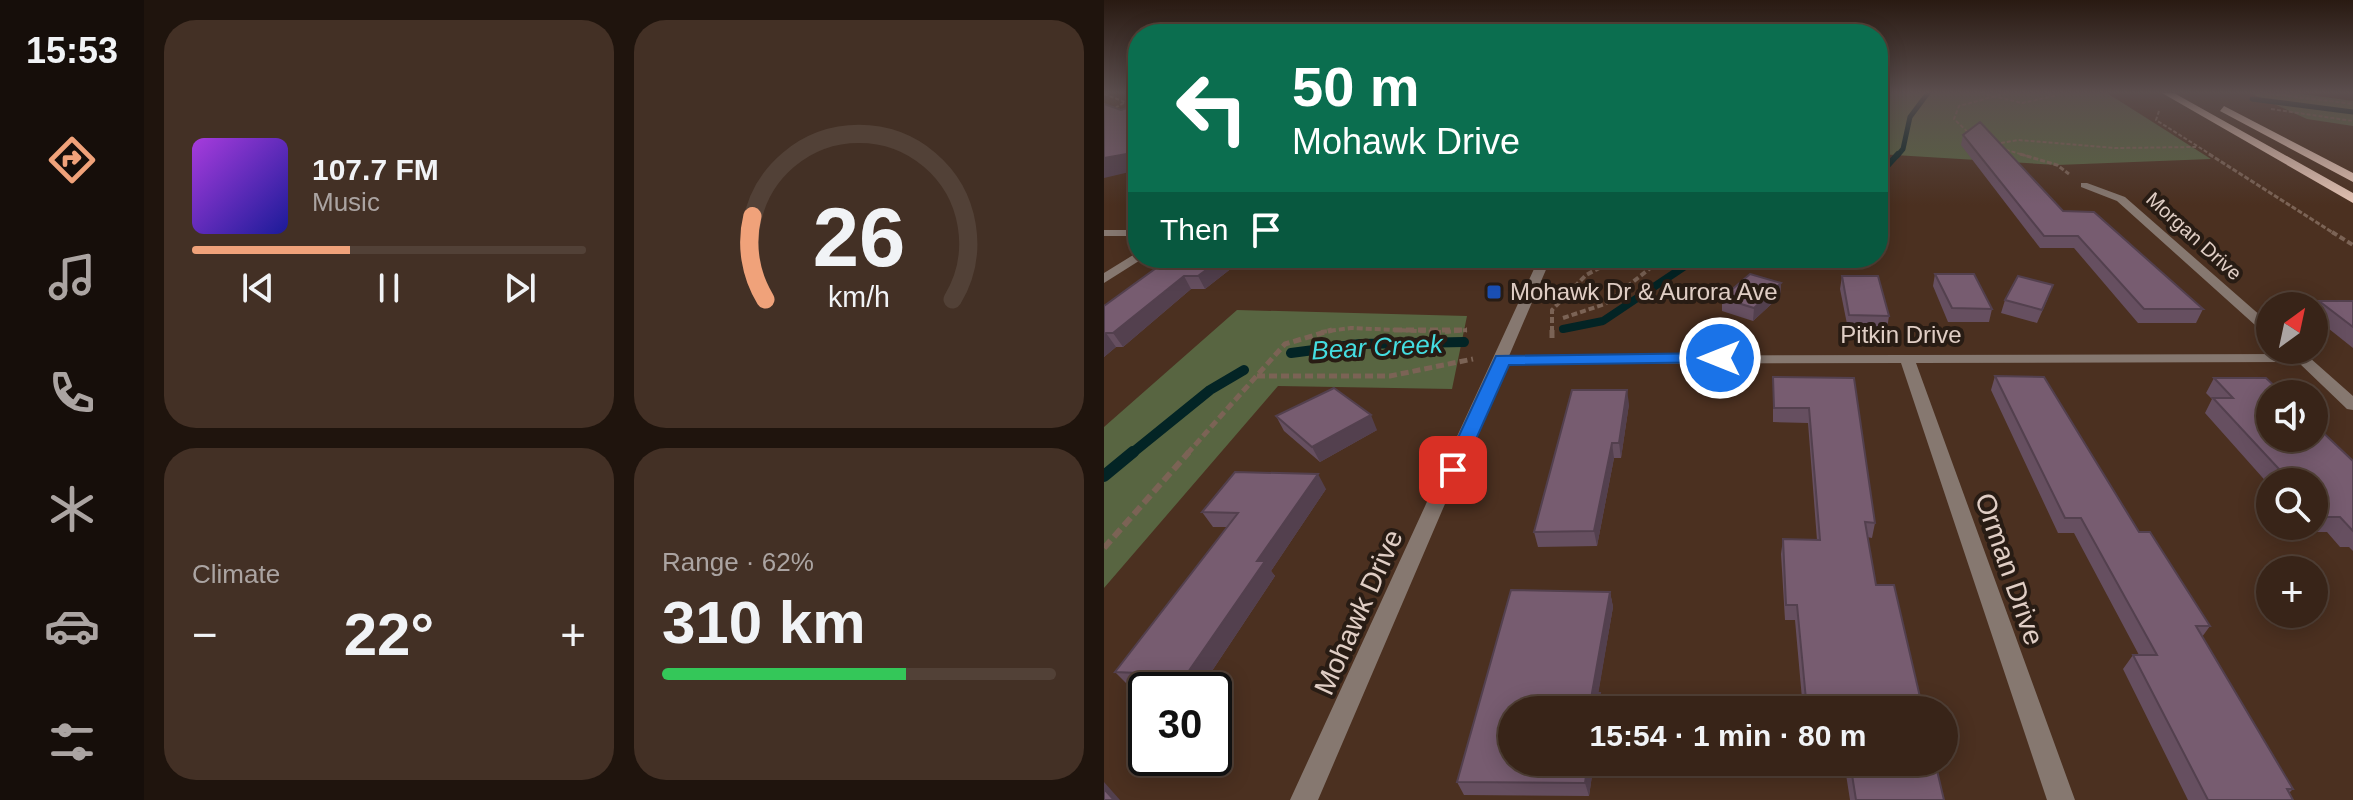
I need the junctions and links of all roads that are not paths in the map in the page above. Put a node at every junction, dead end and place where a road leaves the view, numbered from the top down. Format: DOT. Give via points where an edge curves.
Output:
graph roads {
  1 [pos="2233,130"];
  2 [pos="2264,130"];
  3 [pos="2353,178"];
  4 [pos="2084,185"];
  5 [pos="2353,199"];
  6 [pos="1104,233"];
  7 [pos="1128,233"];
  8 [pos="1128,263"];
  9 [pos="1541,268"];
  10 [pos="1104,279"];
  11 [pos="2256,319"];
  12 [pos="2256,354"];
  13 [pos="1504,356"];
  14 [pos="1906,357"];
  15 [pos="2307,364"];
  16 [pos="2353,405"];
  17 [pos="1304,800"];
  18 [pos="2061,800"];
  1 -- 5 [label="highway"];
  2 -- 3 [label="highway"];
  4 -- 11 [label="street, Morgan Drive" via="2121,199"];
  6 -- 7 [label="street"];
  8 -- 10 [label="street"];
  9 -- 13 [label="street, Mohawk Drive"];
  12 -- 14 [label="street, Pitkin Drive"];
  13 -- 14 [label="street, Pitkin Drive"];
  13 -- 17 [label="street, Mohawk Drive"];
  14 -- 18 [label="street, Orman Drive"];
  15 -- 16 [label="street"];
}
